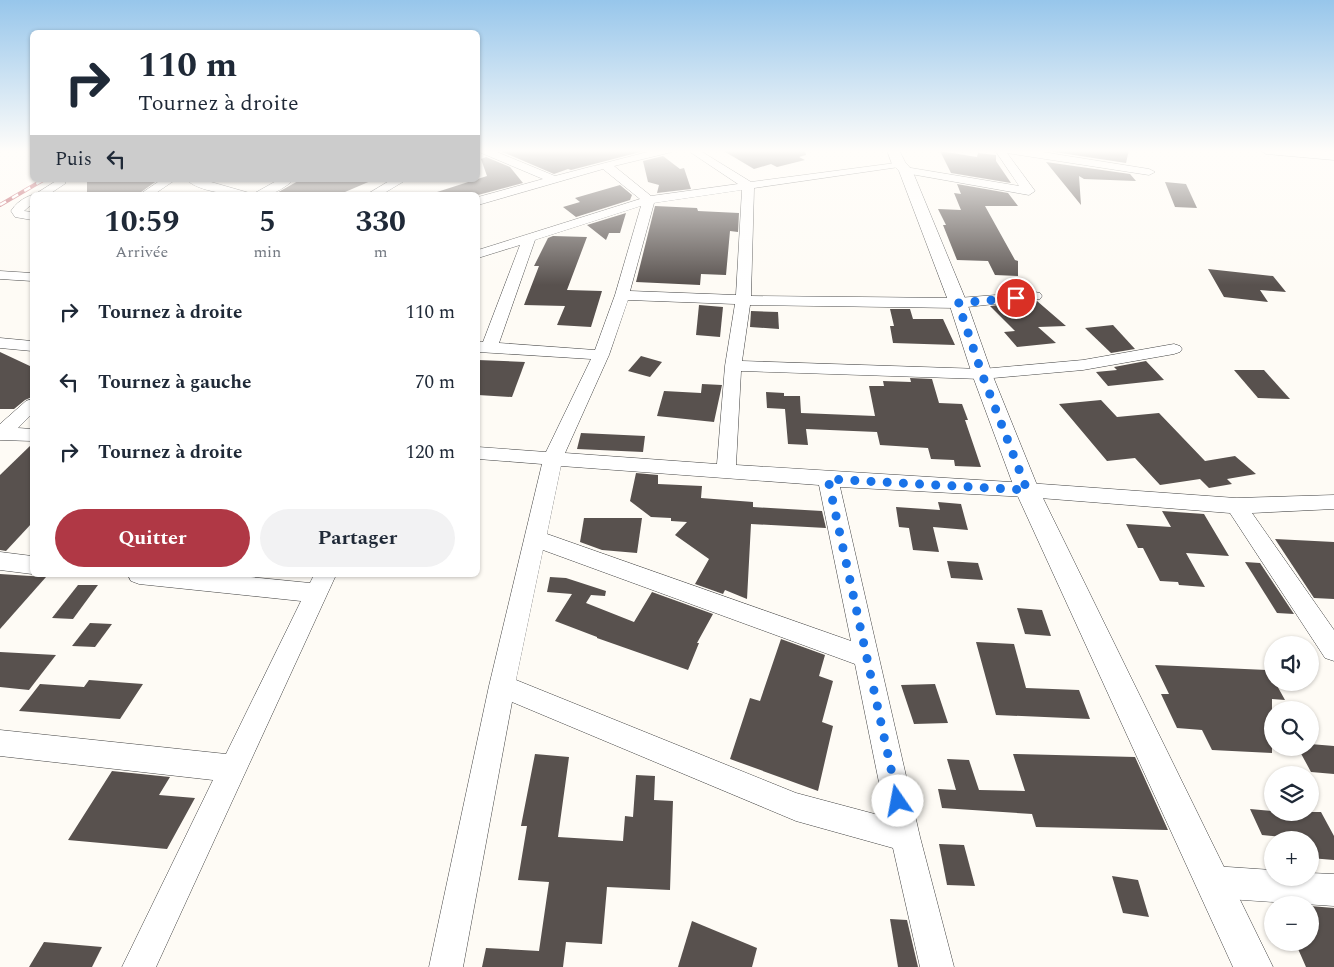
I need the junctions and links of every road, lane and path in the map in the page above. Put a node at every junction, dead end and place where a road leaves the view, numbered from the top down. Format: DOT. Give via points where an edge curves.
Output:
graph roads {
  1 [pos="498,195"];
  2 [pos="643,195"];
  3 [pos="681,195"];
  4 [pos="748,195"];
  5 [pos="913,195"];
  6 [pos="30,200"];
  7 [pos="480,200"];
  8 [pos="649,200"];
  9 [pos="30,216"];
  10 [pos="529,239"];
  11 [pos="480,253"];
  12 [pos="0,275"];
  13 [pos="30,277"];
  14 [pos="622,295"];
  15 [pos="1035,296"];
  16 [pos="743,300"];
  17 [pos="958,303"];
  18 [pos="0,343"];
  19 [pos="30,346"];
  20 [pos="483,347"];
  21 [pos="1174,349"];
  22 [pos="601,355"];
  23 [pos="734,366"];
  24 [pos="982,374"];
  25 [pos="30,407"];
  26 [pos="0,434"];
  27 [pos="30,435"];
  28 [pos="480,453"];
  29 [pos="553,458"];
  30 [pos="726,471"];
  31 [pos="828,479"];
  32 [pos="1027,490"];
  33 [pos="1334,502"];
  34 [pos="1236,506"];
  35 [pos="534,538"];
  36 [pos="0,561"];
  37 [pos="30,564"];
  38 [pos="179,577"];
  39 [pos="321,584"];
  40 [pos="1334,650"];
  41 [pos="866,657"];
  42 [pos="502,686"];
  43 [pos="0,743"];
  44 [pos="233,769"];
  45 [pos="906,837"];
  46 [pos="1213,882"];
  47 [pos="1334,890"];
  48 [pos="139,967"];
  49 [pos="446,967"];
  50 [pos="937,967"];
  51 [pos="1254,967"];
  1 -- 7 [label="street"];
  2 -- 8 [label="street"];
  3 -- 8 [label="street"];
  4 -- 16 [label="street"];
  5 -- 17 [label="street"];
  6 -- 9 [label="street" via="17,211"];
  8 -- 10 [label="street"];
  8 -- 14 [label="street"];
  10 -- 11 [label="street"];
  10 -- 20 [label="street"];
  12 -- 13 [label="street"];
  14 -- 16 [label="street"];
  14 -- 22 [label="street"];
  15 -- 17 [label="street"];
  16 -- 17 [label="street"];
  16 -- 23 [label="street"];
  17 -- 24 [label="street"];
  18 -- 19 [label="street"];
  20 -- 22 [label="street"];
  21 -- 24 [label="street" via="1083,365"];
  22 -- 29 [label="street"];
  23 -- 24 [label="street"];
  23 -- 30 [label="street"];
  24 -- 32 [label="street"];
  25 -- 26 [label="street"];
  26 -- 27 [label="street"];
  28 -- 29 [label="street"];
  29 -- 30 [label="street"];
  29 -- 35 [label="street"];
  30 -- 31 [label="street"];
  31 -- 32 [label="street"];
  31 -- 41 [label="street"];
  32 -- 34 [label="street"];
  32 -- 46 [label="street"];
  33 -- 34 [label="street"];
  34 -- 40 [label="street"];
  35 -- 41 [label="street"];
  35 -- 42 [label="street"];
  36 -- 37 [label="street"];
  38 -- 39 [label="street"];
  39 -- 44 [label="street"];
  41 -- 45 [label="street"];
  42 -- 45 [label="street" via="796,807"];
  42 -- 49 [label="street"];
  43 -- 44 [label="street"];
  44 -- 48 [label="street"];
  45 -- 50 [label="street"];
  46 -- 47 [label="street"];
  46 -- 51 [label="street"];
}
